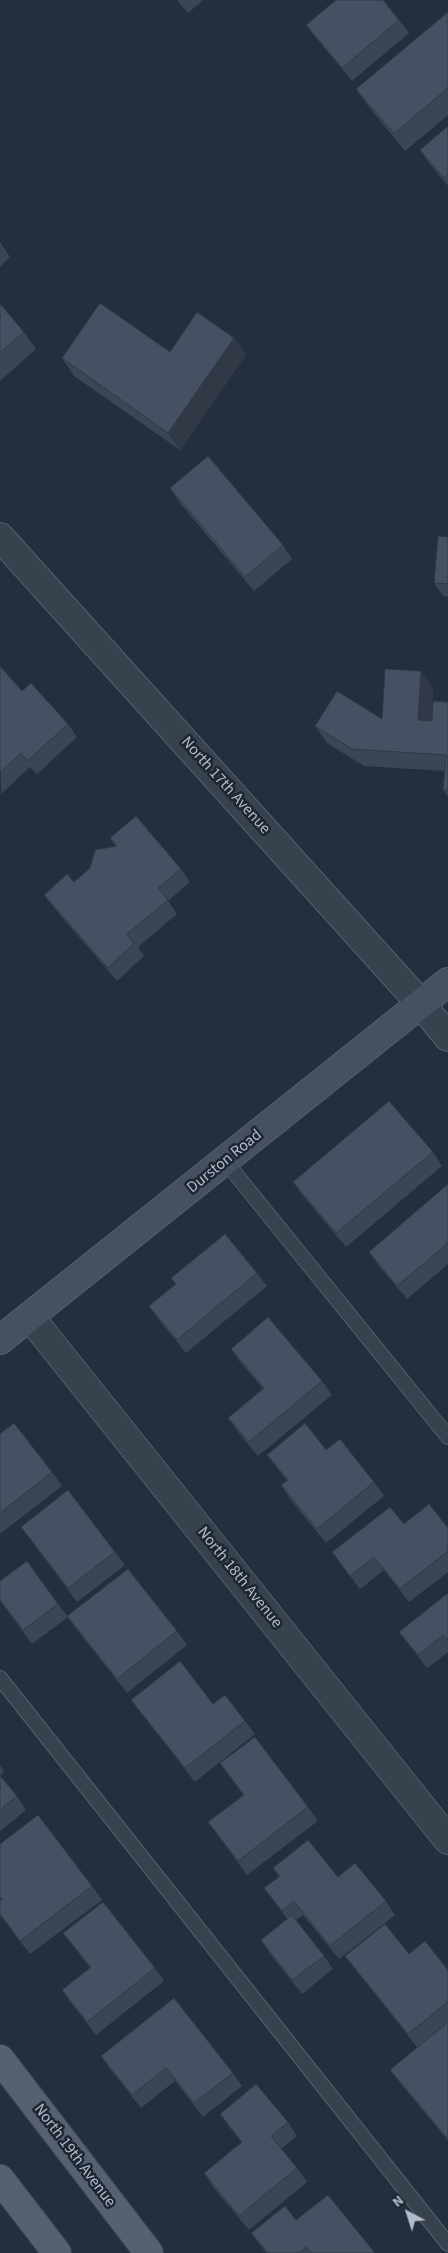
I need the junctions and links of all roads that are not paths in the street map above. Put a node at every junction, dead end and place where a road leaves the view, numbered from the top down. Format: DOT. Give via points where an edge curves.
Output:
graph roads {
  1 [pos="0,537"];
  2 [pos="448,982"];
  3 [pos="421,1004"];
  4 [pos="448,1037"];
  5 [pos="226,1161"];
  6 [pos="30,1317"];
  7 [pos="0,1340"];
  8 [pos="448,1437"];
  9 [pos="0,1678"];
  10 [pos="448,1840"];
  11 [pos="0,2058"];
  12 [pos="0,2179"];
  13 [pos="448,2244"];
  14 [pos="58,2253"];
  15 [pos="149,2253"];
  1 -- 3 [label="street, North 17th Avenue"];
  2 -- 3 [label="main road, Durston Road"];
  3 -- 4 [label="street, North 17th Avenue"];
  3 -- 5 [label="main road, Durston Road"];
  5 -- 6 [label="main road, Durston Road"];
  5 -- 8 [label="lane"];
  6 -- 7 [label="main road, Durston Road"];
  6 -- 10 [label="street, North 18th Avenue"];
  9 -- 13 [label="lane"];
  11 -- 15 [label="main road, North 19th Avenue"];
  12 -- 14 [label="main road"];
}
